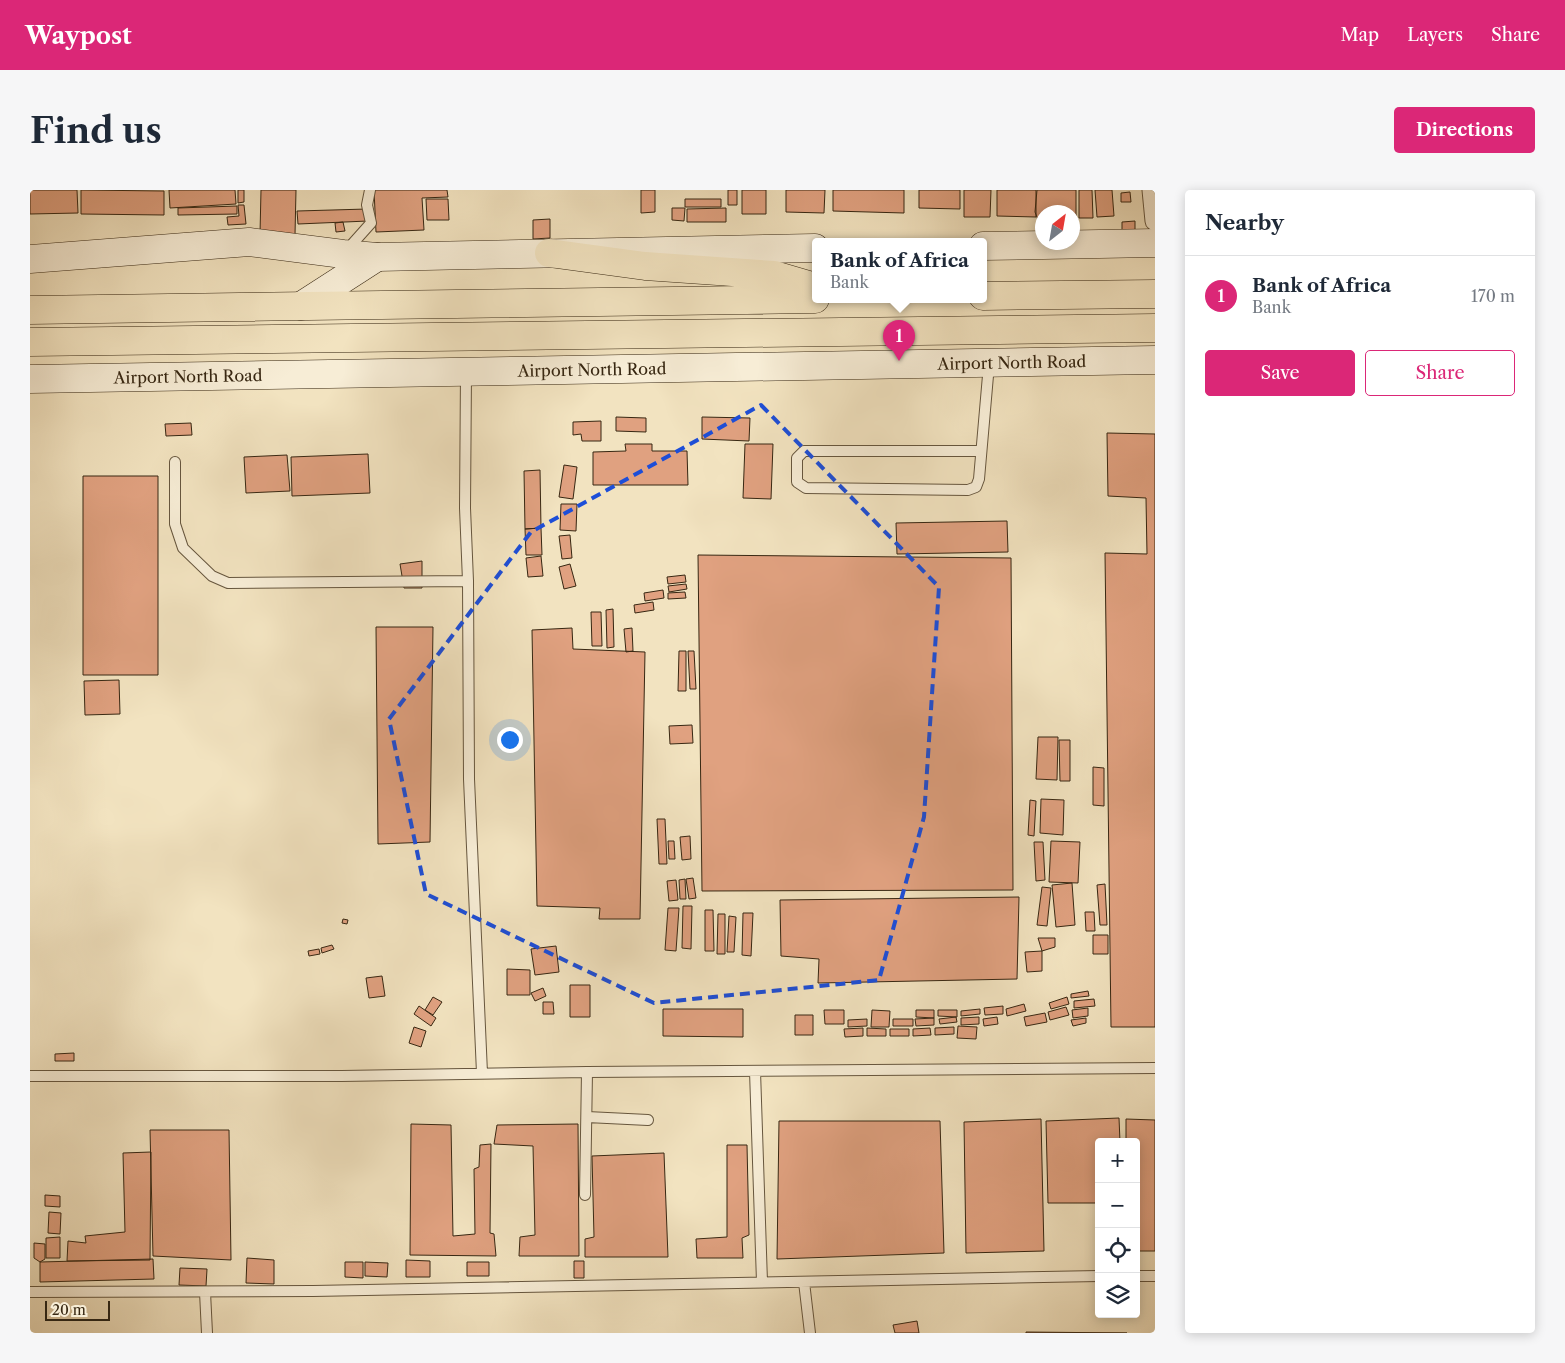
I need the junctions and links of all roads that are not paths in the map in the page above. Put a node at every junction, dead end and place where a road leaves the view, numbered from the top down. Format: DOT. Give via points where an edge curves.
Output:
graph roads {
  1 [pos="370,190"];
  2 [pos="1152,190"];
  3 [pos="1155,221"];
  4 [pos="1155,243"];
  5 [pos="987,246"];
  6 [pos="812,248"];
  7 [pos="549,253"];
  8 [pos="343,254"];
  9 [pos="377,257"];
  10 [pos="30,259"];
  11 [pos="812,286"];
  12 [pos="1155,294"];
  13 [pos="987,296"];
  14 [pos="812,299"];
  15 [pos="301,306"];
  16 [pos="30,310"];
  17 [pos="1155,328"];
  18 [pos="30,342"];
  19 [pos="1155,360"];
  20 [pos="989,363"];
  21 [pos="466,372"];
  22 [pos="30,379"];
  23 [pos="981,451"];
  24 [pos="175,462"];
  25 [pos="468,581"];
  26 [pos="1155,1068"];
  27 [pos="755,1071"];
  28 [pos="587,1072"];
  29 [pos="482,1073"];
  30 [pos="30,1076"];
  31 [pos="587,1117"];
  32 [pos="648,1120"];
  33 [pos="585,1195"];
  34 [pos="1095,1276"];
  35 [pos="1140,1276"];
  36 [pos="1155,1276"];
  37 [pos="762,1282"];
  38 [pos="804,1282"];
  39 [pos="30,1292"];
  40 [pos="205,1292"];
  41 [pos="207,1333"];
  42 [pos="810,1333"];
  1 -- 8 [label="lane" via="367,204 371,222"];
  2 -- 3 [label="street"];
  4 -- 5 [label="main road"];
  6 -- 7 [label="main road"];
  7 -- 9 [label="main road"];
  7 -- 11 [label="main road" via="645,266 774,275"];
  8 -- 9 [label="main road"];
  8 -- 10 [label="main road" via="249,242"];
  9 -- 15 [label="main road"];
  12 -- 13 [label="main road"];
  14 -- 15 [label="main road"];
  15 -- 16 [label="main road"];
  17 -- 18 [label="main road, Airport North Road"];
  19 -- 20 [label="main road, Airport North Road"];
  20 -- 21 [label="main road, Airport North Road"];
  20 -- 23 [label="lane"];
  21 -- 22 [label="main road, Airport North Road"];
  21 -- 25 [label="lane"];
  23 -- 23 [label="lane" via="979,479 976,487 968,490 806,488 798,482 796,458 804,451"];
  24 -- 25 [label="lane" via="175,524 183,548 212,576 228,583"];
  25 -- 29 [label="lane" via="469,779"];
  26 -- 27 [label="lane"];
  27 -- 28 [label="lane"];
  27 -- 37 [label="lane"];
  28 -- 29 [label="lane"];
  28 -- 31 [label="lane"];
  29 -- 30 [label="lane"];
  31 -- 32 [label="lane"];
  31 -- 33 [label="lane"];
  34 -- 38 [label="lane"];
  35 -- 36 [label="lane"];
  37 -- 38 [label="lane"];
  37 -- 40 [label="lane"];
  38 -- 42 [label="lane"];
  39 -- 40 [label="lane"];
  40 -- 41 [label="lane"];
}
